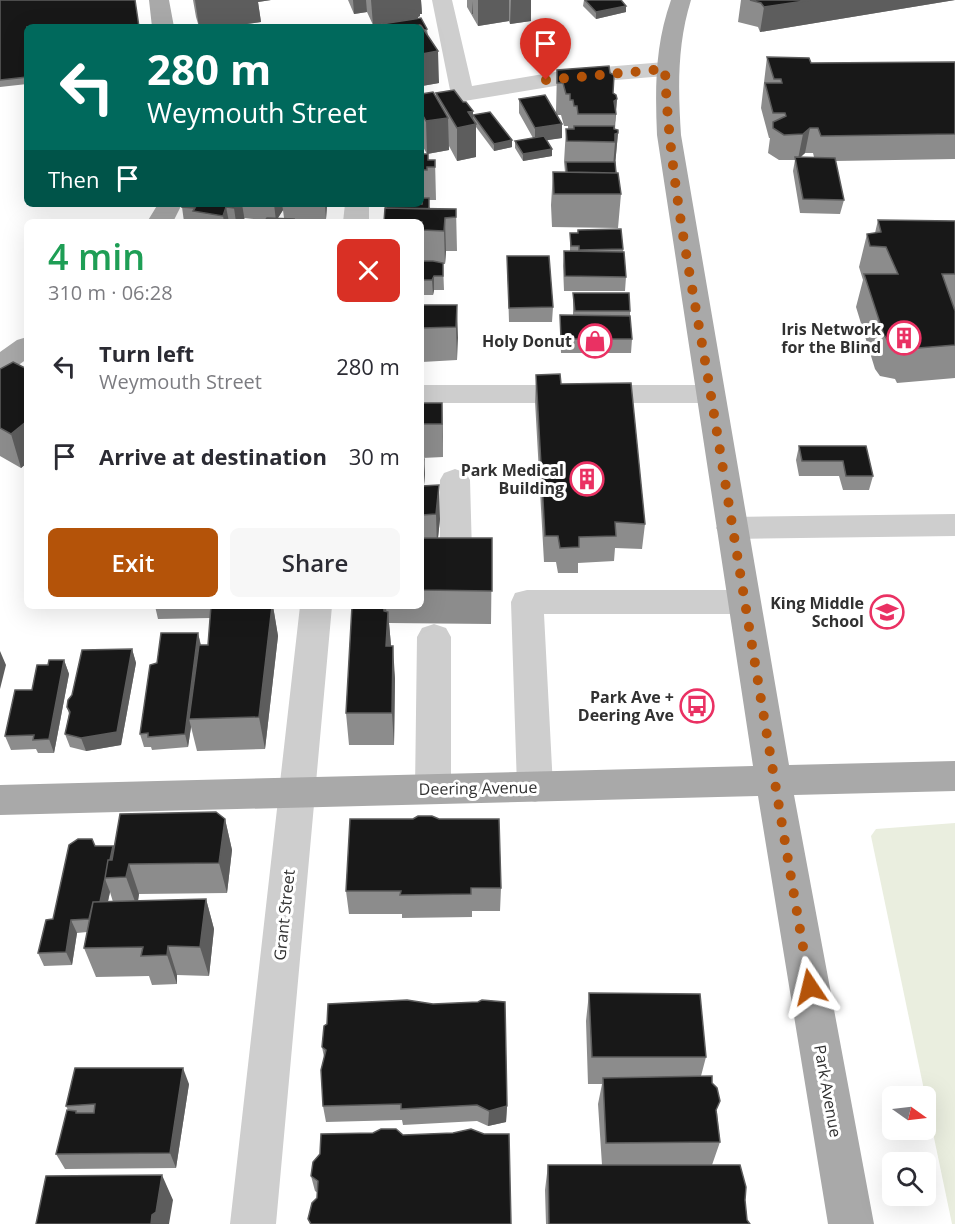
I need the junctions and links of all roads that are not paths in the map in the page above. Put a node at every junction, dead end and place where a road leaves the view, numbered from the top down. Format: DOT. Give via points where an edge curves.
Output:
graph roads {
  1 [pos="159,0"];
  2 [pos="442,0"];
  3 [pos="681,0"];
  4 [pos="163,24"];
  5 [pos="665,69"];
  6 [pos="462,93"];
  7 [pos="424,100"];
  8 [pos="24,348"];
  9 [pos="0,365"];
  10 [pos="424,394"];
  11 [pos="711,394"];
  12 [pos="448,497"];
  13 [pos="955,525"];
  14 [pos="732,528"];
  15 [pos="456,553"];
  16 [pos="744,602"];
  17 [pos="316,609"];
  18 [pos="434,637"];
  19 [pos="955,776"];
  20 [pos="773,781"];
  21 [pos="535,787"];
  22 [pos="433,789"];
  23 [pos="296,791"];
  24 [pos="0,800"];
  25 [pos="253,1224"];
  26 [pos="851,1224"];
  1 -- 4 [label="main road"];
  2 -- 6 [label="street"];
  3 -- 5 [label="main road, Park Avenue" via="669,37"];
  5 -- 6 [label="street" via="567,76"];
  5 -- 11 [label="main road, Park Avenue" via="669,135"];
  6 -- 7 [label="street"];
  8 -- 9 [label="main road"];
  10 -- 11 [label="street"];
  11 -- 14 [label="main road, Park Avenue"];
  12 -- 15 [label="street"];
  13 -- 14 [label="street"];
  14 -- 16 [label="main road, Park Avenue"];
  16 -- 20 [label="main road, Park Avenue"];
  16 -- 21 [label="street" via="527,602"];
  17 -- 23 [label="street, Grant Street"];
  18 -- 22 [label="street"];
  19 -- 20 [label="main road, Deering Avenue"];
  20 -- 21 [label="main road, Deering Avenue"];
  20 -- 26 [label="main road, Park Avenue"];
  21 -- 22 [label="main road, Deering Avenue"];
  22 -- 23 [label="main road, Deering Avenue"];
  23 -- 24 [label="main road, Deering Avenue"];
  23 -- 25 [label="street, Grant Street"];
}
